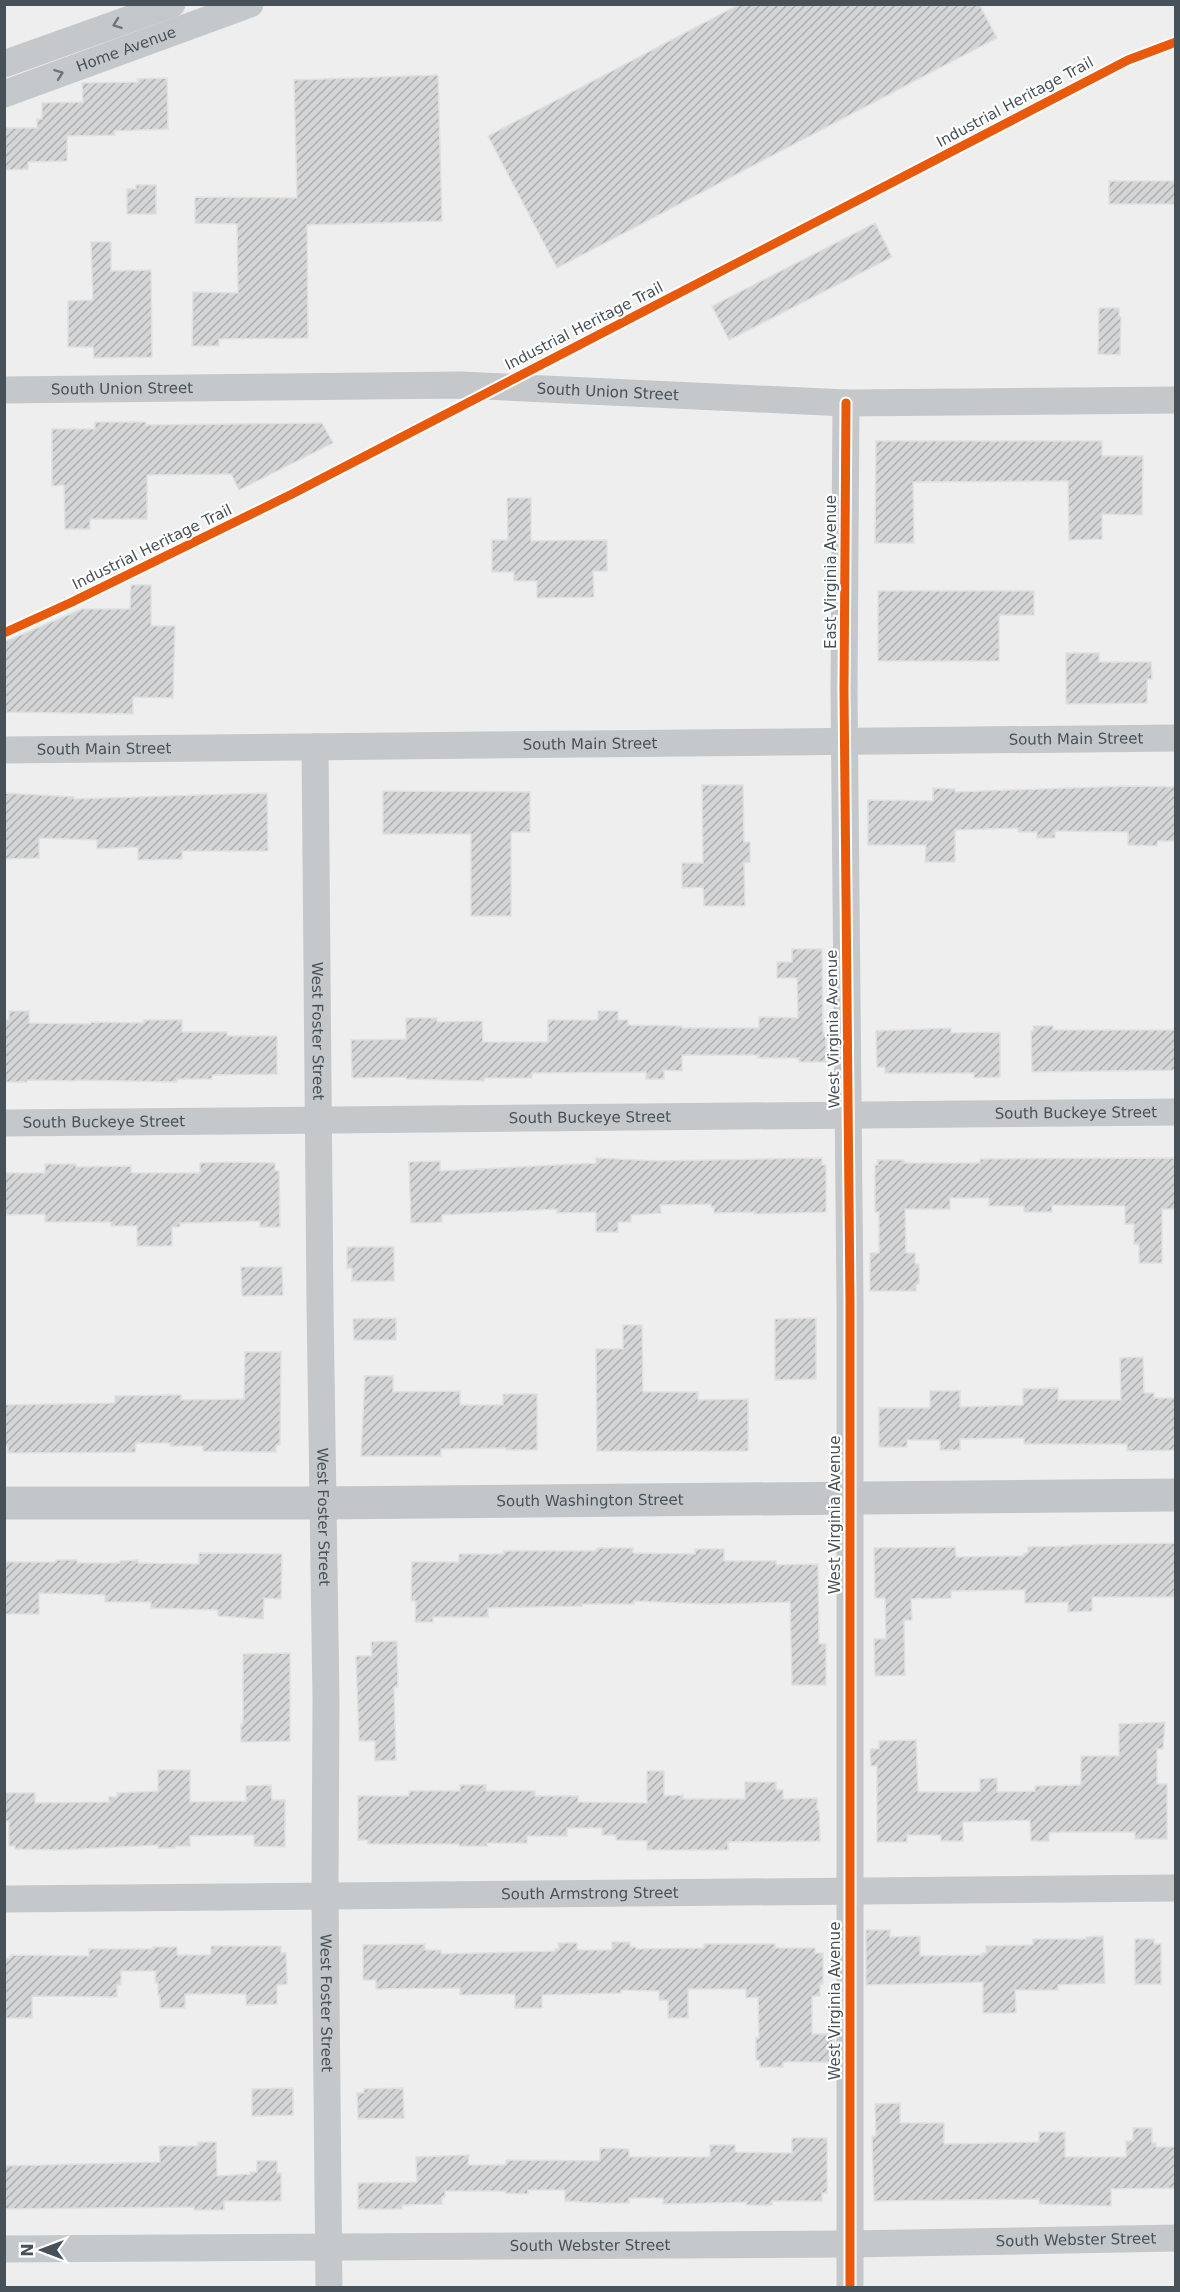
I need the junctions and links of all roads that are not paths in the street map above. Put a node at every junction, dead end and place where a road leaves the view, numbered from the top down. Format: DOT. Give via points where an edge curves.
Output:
graph roads {
  1 [pos="172,4"];
  2 [pos="245,5"];
  3 [pos="4,64"];
  4 [pos="4,94"];
  5 [pos="4,390"];
  6 [pos="1176,400"];
  7 [pos="846,403"];
  8 [pos="1176,738"];
  9 [pos="845,742"];
  10 [pos="315,747"];
  11 [pos="4,750"];
  12 [pos="1176,1112"];
  13 [pos="849,1115"];
  14 [pos="318,1119"];
  15 [pos="4,1123"];
  16 [pos="1176,1495"];
  17 [pos="850,1498"];
  18 [pos="4,1503"];
  19 [pos="324,1503"];
  20 [pos="1176,1888"];
  21 [pos="850,1891"];
  22 [pos="325,1896"];
  23 [pos="4,1899"];
  24 [pos="1176,2238"];
  25 [pos="849,2244"];
  26 [pos="328,2248"];
  27 [pos="4,2249"];
  28 [pos="329,2288"];
  29 [pos="850,2288"];
  1 -- 3 [label="street, Home Avenue, one-way"];
  4 -- 2 [label="street, Home Avenue, one-way"];
  5 -- 7 [label="street, South Union Street" via="460,385"];
  6 -- 7 [label="street, South Union Street"];
  7 -- 9 [label="street, East Virginia Avenue"];
  8 -- 9 [label="street, South Main Street"];
  9 -- 10 [label="street, South Main Street"];
  9 -- 13 [label="street, West Virginia Avenue"];
  10 -- 11 [label="street, South Main Street"];
  10 -- 14 [label="street, West Foster Street"];
  12 -- 13 [label="street, South Buckeye Street"];
  13 -- 14 [label="street, South Buckeye Street"];
  13 -- 17 [label="street, West Virginia Avenue"];
  14 -- 15 [label="street, South Buckeye Street"];
  14 -- 19 [label="street, West Foster Street"];
  16 -- 17 [label="main road, South Washington Street"];
  17 -- 19 [label="main road, South Washington Street"];
  17 -- 21 [label="street, West Virginia Avenue"];
  18 -- 19 [label="main road, South Washington Street"];
  19 -- 22 [label="street, West Foster Street"];
  20 -- 21 [label="street, South Armstrong Street"];
  21 -- 22 [label="street, South Armstrong Street"];
  21 -- 25 [label="street, West Virginia Avenue"];
  22 -- 23 [label="street, South Armstrong Street"];
  22 -- 26 [label="street, West Foster Street"];
  24 -- 25 [label="street, South Webster Street"];
  25 -- 26 [label="street, South Webster Street"];
  25 -- 29 [label="street, West Virginia Avenue"];
  26 -- 27 [label="street, South Webster Street"];
  26 -- 28 [label="street, West Foster Street"];
}
